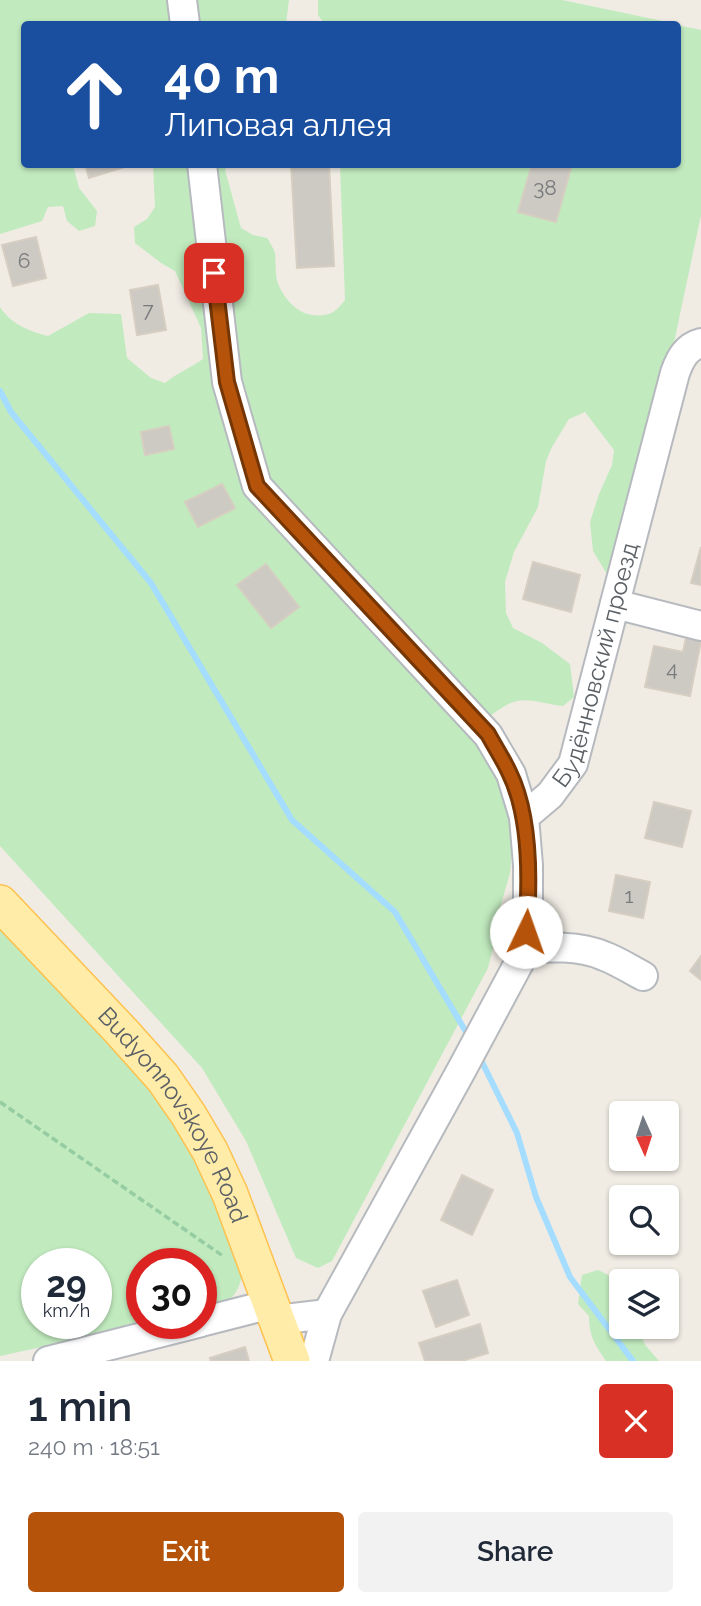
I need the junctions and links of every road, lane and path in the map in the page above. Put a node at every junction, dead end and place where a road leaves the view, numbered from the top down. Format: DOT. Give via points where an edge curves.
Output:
graph roads {
  1 [pos="182,0"];
  2 [pos="185,21"];
  3 [pos="202,168"];
  4 [pos="701,343"];
  5 [pos="615,604"];
  6 [pos="701,626"];
  7 [pos="524,817"];
  8 [pos="0,903"];
  9 [pos="522,949"];
  10 [pos="643,976"];
  11 [pos="0,1102"];
  12 [pos="230,1261"];
  13 [pos="274,1312"];
  14 [pos="327,1314"];
  15 [pos="217,1320"];
  16 [pos="136,1339"];
  17 [pos="48,1361"];
  18 [pos="292,1361"];
  19 [pos="314,1361"];
  1 -- 2 [label="street"];
  3 -- 7 [label="street" via="227,382 257,486 488,734 511,774"];
  4 -- 5 [label="street, Будённовский проезд" via="681,357 675,373"];
  5 -- 6 [label="street"];
  5 -- 7 [label="street, Будённовский проезд" via="573,764 550,795"];
  7 -- 9 [label="street" via="528,903"];
  8 -- 13 [label="main road, Budyonnovskoye Road" via="163,1078 188,1114 230,1194"];
  9 -- 10 [label="street" via="579,949"];
  9 -- 14 [label="street" via="491,1016"];
  11 -- 12 [label="path"];
  13 -- 14 [label="street"];
  13 -- 15 [label="street"];
  13 -- 18 [label="main road, Budyonnovskoye Road"];
  14 -- 19 [label="street"];
  16 -- 17 [label="street"];
}
